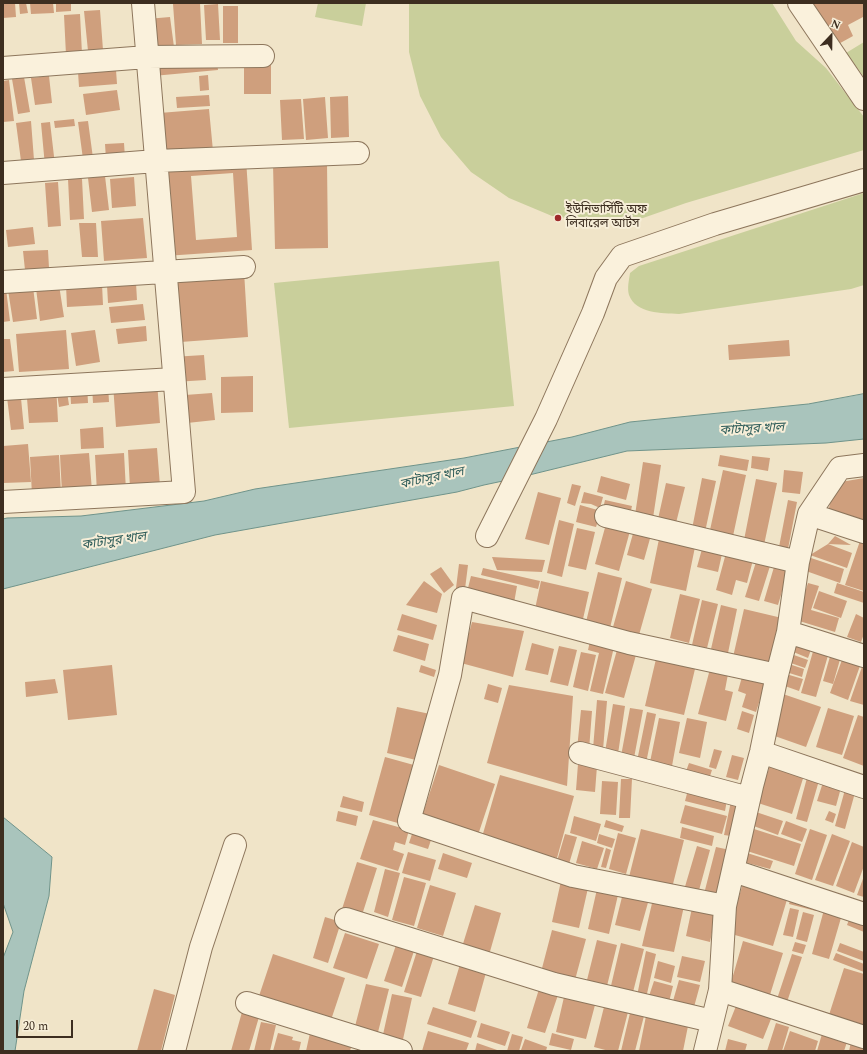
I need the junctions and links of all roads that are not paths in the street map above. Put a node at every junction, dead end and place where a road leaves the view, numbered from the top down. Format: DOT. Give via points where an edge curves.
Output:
graph roads {
  1 [pos="143,3"];
  2 [pos="799,3"];
  3 [pos="263,56"];
  4 [pos="147,57"];
  5 [pos="3,68"];
  6 [pos="864,99"];
  7 [pos="358,153"];
  8 [pos="156,161"];
  9 [pos="3,173"];
  10 [pos="864,180"];
  11 [pos="244,267"];
  12 [pos="165,272"];
  13 [pos="3,282"];
  14 [pos="174,379"];
  15 [pos="3,389"];
  16 [pos="864,465"];
  17 [pos="3,502"];
  18 [pos="809,514"];
  19 [pos="606,516"];
  20 [pos="864,532"];
  21 [pos="488,536"];
  22 [pos="798,562"];
  23 [pos="788,632"];
  24 [pos="864,656"];
  25 [pos="777,675"];
  26 [pos="761,752"];
  27 [pos="580,753"];
  28 [pos="864,787"];
  29 [pos="749,798"];
  30 [pos="235,845"];
  31 [pos="734,871"];
  32 [pos="725,906"];
  33 [pos="864,914"];
  34 [pos="346,918"];
  35 [pos="720,990"];
  36 [pos="247,1003"];
  37 [pos="712,1021"];
  38 [pos="864,1037"];
  39 [pos="174,1051"];
  40 [pos="401,1051"];
  41 [pos="705,1051"];
  1 -- 4 [label="street"];
  2 -- 6 [label="street"];
  3 -- 4 [label="street"];
  4 -- 5 [label="street"];
  4 -- 8 [label="street"];
  7 -- 8 [label="street"];
  8 -- 9 [label="street"];
  8 -- 12 [label="street"];
  10 -- 21 [label="street" via="715,224 622,256 606,278 545,420"];
  11 -- 12 [label="street"];
  12 -- 13 [label="street"];
  12 -- 14 [label="street"];
  14 -- 15 [label="street"];
  14 -- 17 [label="street" via="184,492"];
  16 -- 18 [label="street" via="840,468"];
  18 -- 20 [label="street"];
  18 -- 22 [label="street"];
  19 -- 22 [label="street"];
  22 -- 23 [label="street"];
  23 -- 24 [label="street"];
  23 -- 25 [label="street"];
  25 -- 26 [label="street"];
  25 -- 32 [label="street" via="628,643 463,598 450,675 409,821 573,876"];
  26 -- 28 [label="street"];
  26 -- 29 [label="street"];
  27 -- 29 [label="street"];
  29 -- 31 [label="street"];
  30 -- 39 [label="street" via="201,947"];
  31 -- 32 [label="street"];
  31 -- 33 [label="street"];
  32 -- 35 [label="street"];
  34 -- 37 [label="street" via="554,984"];
  35 -- 37 [label="street"];
  35 -- 38 [label="street"];
  36 -- 40 [label="street"];
  37 -- 41 [label="street"];
}
